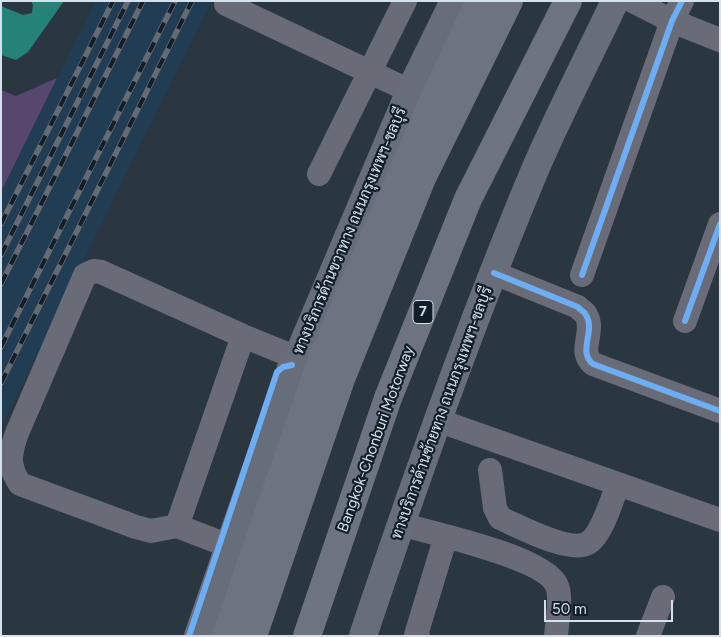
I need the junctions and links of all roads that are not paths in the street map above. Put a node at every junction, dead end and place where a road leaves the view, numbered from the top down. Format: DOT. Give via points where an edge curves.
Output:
graph roads {
  1 [pos="405,1"];
  2 [pos="454,1"];
  3 [pos="480,1"];
  4 [pos="509,1"];
  5 [pos="568,1"];
  6 [pos="615,1"];
  7 [pos="633,1"];
  8 [pos="226,4"];
  9 [pos="677,11"];
  10 [pos="720,40"];
  11 [pos="369,72"];
  12 [pos="410,91"];
  13 [pos="320,174"];
  14 [pos="720,224"];
  15 [pos="494,273"];
  16 [pos="582,275"];
  17 [pos="685,321"];
  18 [pos="243,336"];
  19 [pos="297,358"];
  20 [pos="720,411"];
  21 [pos="437,420"];
  22 [pos="490,470"];
  23 [pos="618,484"];
  24 [pos="720,520"];
  25 [pos="400,524"];
  26 [pos="177,526"];
  27 [pos="446,536"];
  28 [pos="229,546"];
  29 [pos="662,597"];
  30 [pos="198,636"];
  31 [pos="226,636"];
  32 [pos="253,636"];
  33 [pos="307,636"];
  34 [pos="363,636"];
  35 [pos="418,636"];
  36 [pos="556,636"];
  37 [pos="648,636"];
  1 -- 11 [label="street"];
  2 -- 12 [label="main road, ทางบริการด้านขวาทาง ถนนกรุงเทพฯ-ชลบุรี"];
  3 -- 31 [label="highway" via="323,356"];
  4 -- 32 [label="highway" via="422,178 385,269 341,379"];
  5 -- 33 [label="highway, Bangkok-Chonburi Motorway / 7" via="468,199 388,398"];
  6 -- 15 [label="main road, ทางบริการด้านซ้ายทาง ถนนกรุงเทพฯ-ชลบุรี" via="538,163"];
  7 -- 9 [label="street"];
  8 -- 11 [label="street"];
  9 -- 10 [label="street"];
  9 -- 16 [label="street"];
  11 -- 12 [label="street"];
  11 -- 13 [label="street"];
  12 -- 19 [label="main road, ทางบริการด้านขวาทาง ถนนกรุงเทพฯ-ชลบุรี"];
  14 -- 17 [label="street"];
  15 -- 20 [label="street" via="578,307 586,314 590,325 585,352 588,361"];
  15 -- 21 [label="main road, ทางบริการด้านซ้ายทาง ถนนกรุงเทพฯ-ชลบุรี"];
  18 -- 19 [label="street"];
  18 -- 26 [label="street"];
  18 -- 26 [label="street" via="101,272 89,272 11,448 10,466 20,484 136,527 151,530"];
  19 -- 28 [label="main road, ทางบริการด้านขวาทาง ถนนกรุงเทพฯ-ชลบุรี"];
  21 -- 23 [label="street"];
  21 -- 25 [label="main road, ทางบริการด้านซ้ายทาง ถนนกรุงเทพฯ-ชลบุรี"];
  22 -- 23 [label="street" via="500,518 557,543 578,546 588,543 600,530"];
  23 -- 24 [label="street"];
  25 -- 27 [label="street"];
  25 -- 34 [label="main road, ทางบริการด้านซ้ายทาง ถนนกรุงเทพฯ-ชลบุรี"];
  26 -- 28 [label="street"];
  27 -- 35 [label="street"];
  27 -- 36 [label="street" via="526,562 554,580 559,593"];
  28 -- 30 [label="main road, ทางบริการด้านขวาทาง ถนนกรุงเทพฯ-ชลบุรี"];
  29 -- 37 [label="street"];
}
